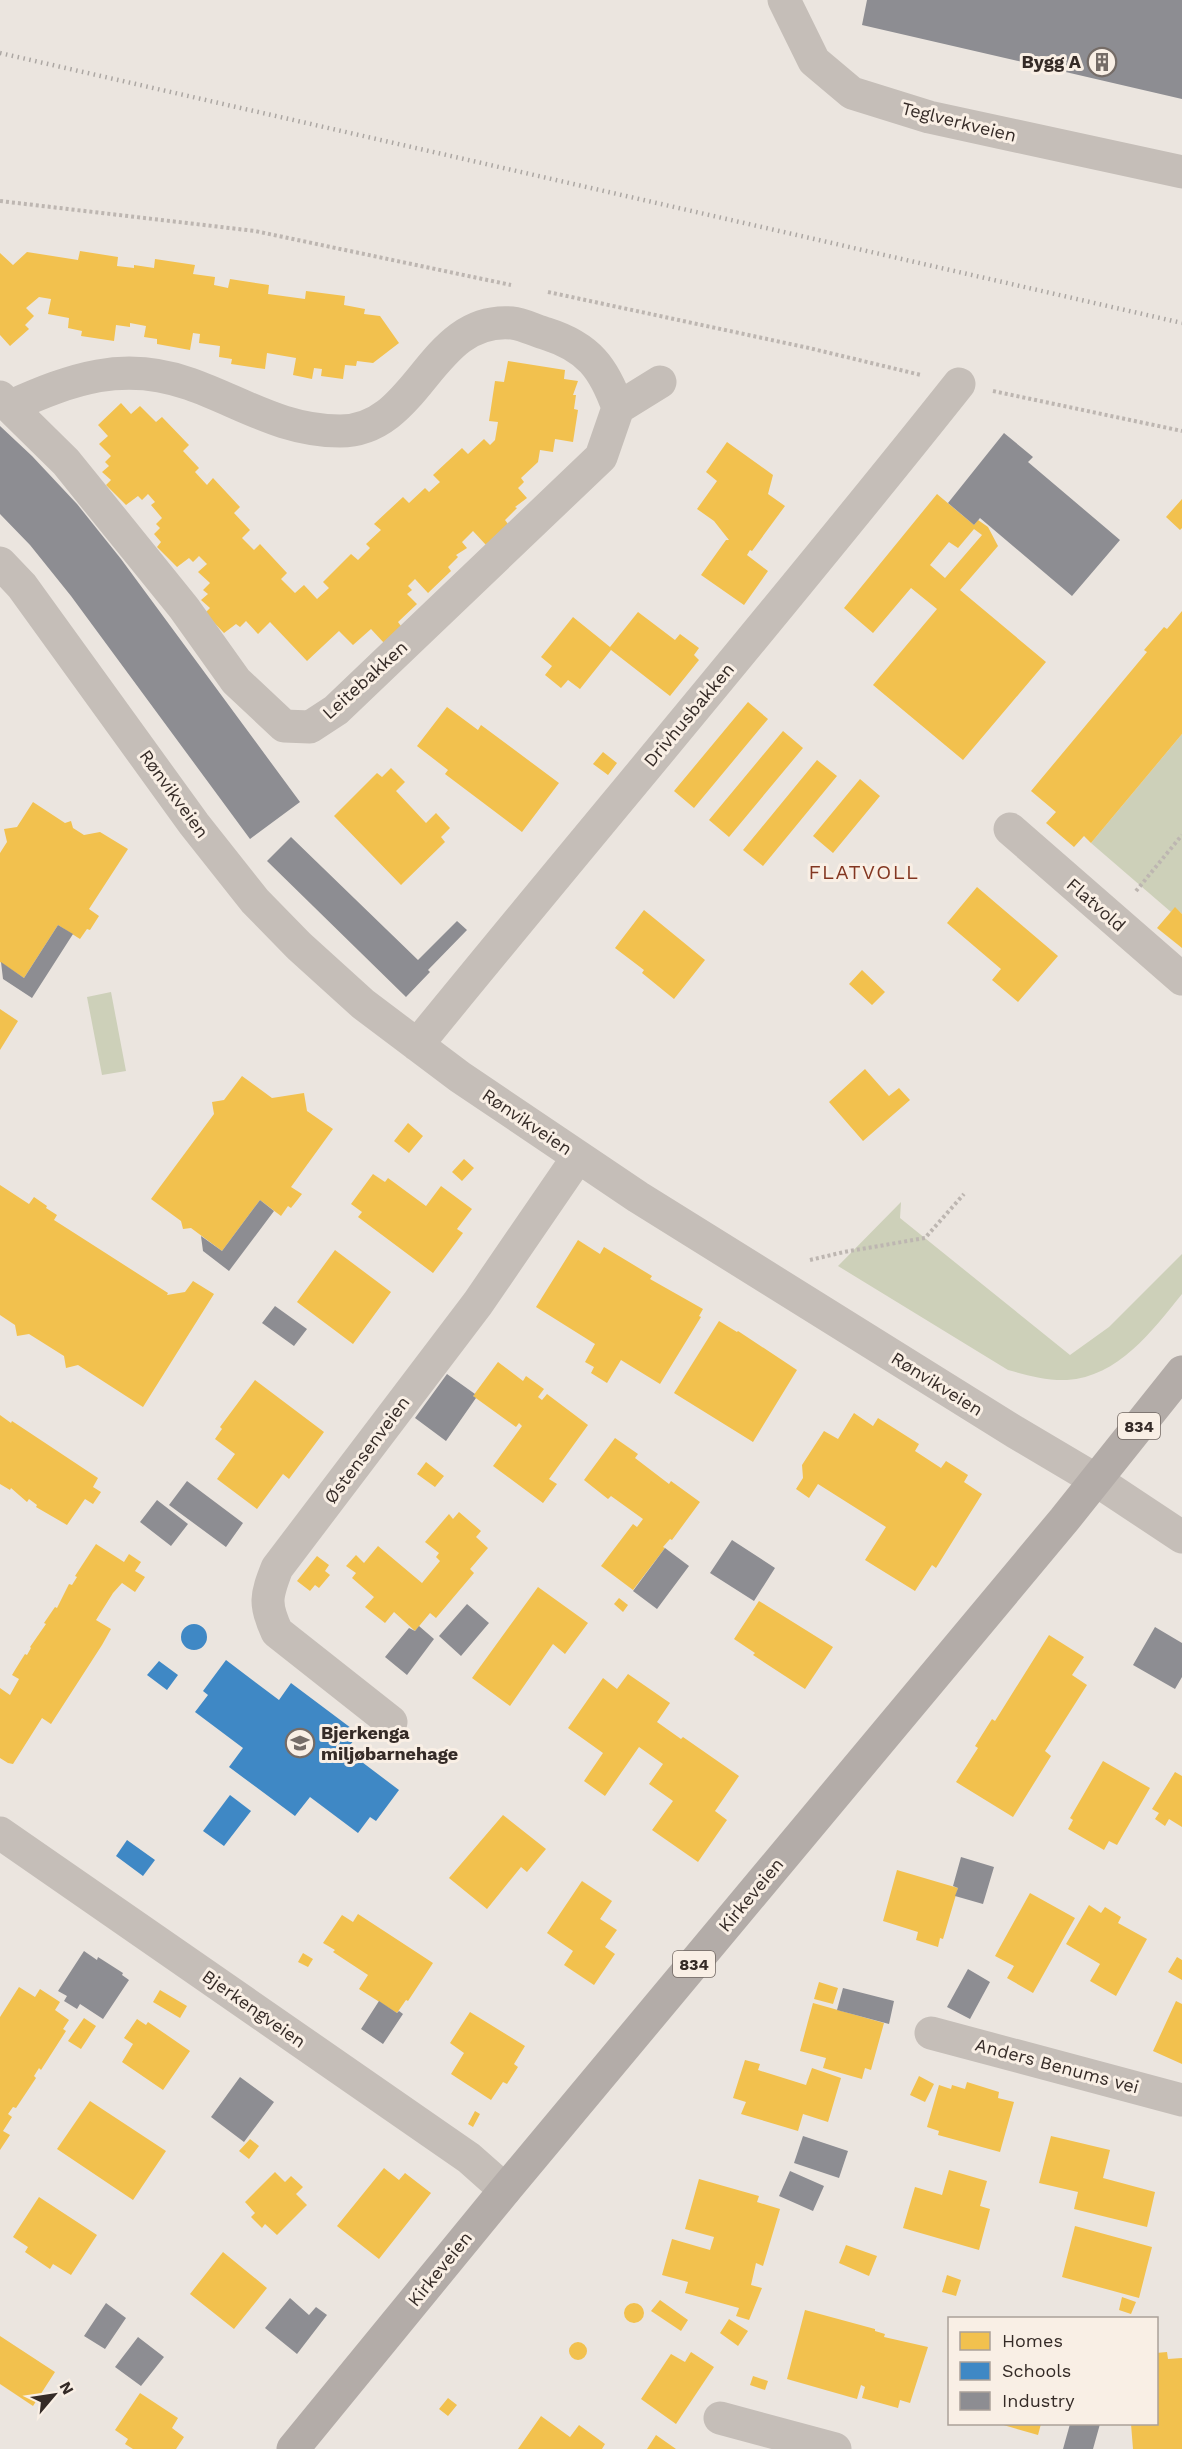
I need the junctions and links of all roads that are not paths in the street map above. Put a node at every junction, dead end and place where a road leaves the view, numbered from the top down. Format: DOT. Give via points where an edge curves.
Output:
graph roads {
  1 [pos="784,0"];
  2 [pos="1182,172"];
  3 [pos="660,382"];
  4 [pos="959,384"];
  5 [pos="6,402"];
  6 [pos="618,408"];
  7 [pos="0,563"];
  8 [pos="1010,829"];
  9 [pos="1182,979"];
  10 [pos="417,1045"];
  11 [pos="578,1157"];
  12 [pos="1182,1372"];
  13 [pos="1096,1480"];
  14 [pos="1182,1537"];
  15 [pos="391,1722"];
  16 [pos="0,1833"];
  17 [pos="931,2033"];
  18 [pos="1182,2100"];
  19 [pos="505,2190"];
  20 [pos="720,2418"];
  21 [pos="292,2449"];
  22 [pos="835,2449"];
  1 -- 2 [label="street, Teglverkveien" via="814,61 852,93 929,117"];
  3 -- 6 [label="street"];
  4 -- 10 [label="street, Drivhusbakken" via="833,543"];
  5 -- 6 [label="street, Leitebakken" via="103,375 144,373 189,384 281,423 341,431 376,424 400,404 450,344 481,326 513,323 562,339 592,358"];
  5 -- 6 [label="street, Leitebakken" via="66,462 123,530 236,681 284,726 310,727 336,710 602,457"];
  7 -- 10 [label="street, Rønvikveien" via="22,586 194,824 255,901 363,1004"];
  8 -- 9 [label="street, Flatvold"];
  10 -- 11 [label="street, Rønvikveien"];
  11 -- 13 [label="street, Rønvikveien"];
  11 -- 15 [label="street, Østensenveien" via="478,1303 277,1568 268,1592 268,1613 277,1632"];
  12 -- 13 [label="main road, 834"];
  13 -- 14 [label="street, Rønvikveien"];
  13 -- 19 [label="main road, Kirkeveien / 834"];
  16 -- 19 [label="street, Bjerkengveien" via="469,2158"];
  17 -- 18 [label="street, Anders Benums vei"];
  19 -- 21 [label="main road, Kirkeveien / 834"];
  20 -- 22 [label="street"];
}
